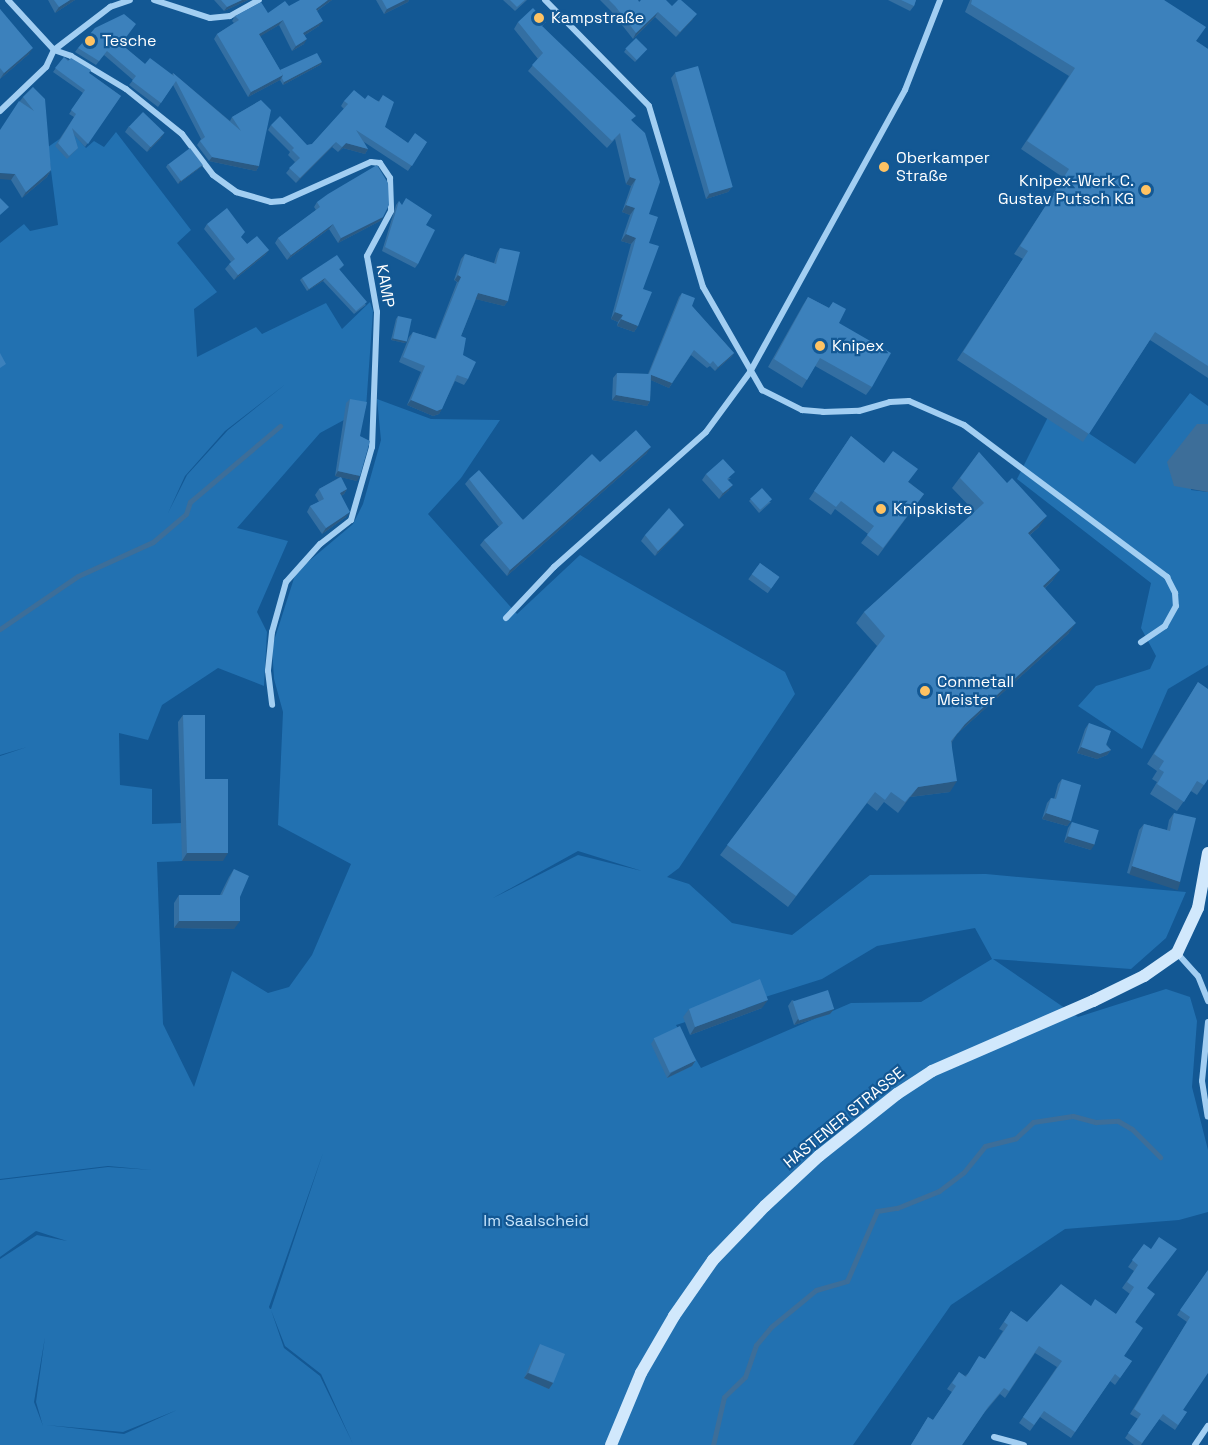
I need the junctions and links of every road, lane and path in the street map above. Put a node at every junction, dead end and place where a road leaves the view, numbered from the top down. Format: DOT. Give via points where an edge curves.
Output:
graph roads {
  1 [pos="8,0"];
  2 [pos="130,0"];
  3 [pos="154,0"];
  4 [pos="259,0"];
  5 [pos="545,0"];
  6 [pos="940,0"];
  7 [pos="54,50"];
  8 [pos="0,111"];
  9 [pos="750,372"];
  10 [pos="506,618"];
  11 [pos="1142,642"];
  12 [pos="272,705"];
  13 [pos="1208,854"];
  14 [pos="1177,953"];
  15 [pos="1208,1001"];
  16 [pos="1208,1022"];
  17 [pos="1208,1117"];
  18 [pos="1208,1426"];
  19 [pos="994,1437"];
  20 [pos="611,1445"];
  21 [pos="1024,1445"];
  22 [pos="1195,1445"];
  1 -- 7 [label="street"];
  2 -- 7 [label="street" via="110,6"];
  3 -- 4 [label="street" via="210,18 230,16"];
  5 -- 9 [label="street" via="649,106 703,287"];
  6 -- 9 [label="street" via="905,90"];
  7 -- 8 [label="street" via="46,67"];
  7 -- 12 [label="street, KAMP" via="126,89 182,134 213,175 236,192 271,202 283,201 371,162 380,163 390,178 391,211 367,256 377,312 372,447 351,520 320,544 286,582 272,632 268,671"];
  9 -- 10 [label="street" via="706,432 554,567"];
  9 -- 11 [label="street" via="762,390 802,410 859,411 899,400 964,425 1167,577 1176,606 1165,626"];
  13 -- 14 [label="main road" via="1197,908"];
  14 -- 15 [label="street" via="1198,976"];
  14 -- 20 [label="main road, HASTENER STRASSE" via="1144,976 1093,1001 932,1071 819,1156 714,1260 641,1373"];
  16 -- 17 [label="street" via="1202,1081"];
  18 -- 22 [label="street"];
  19 -- 21 [label="street"];
}
